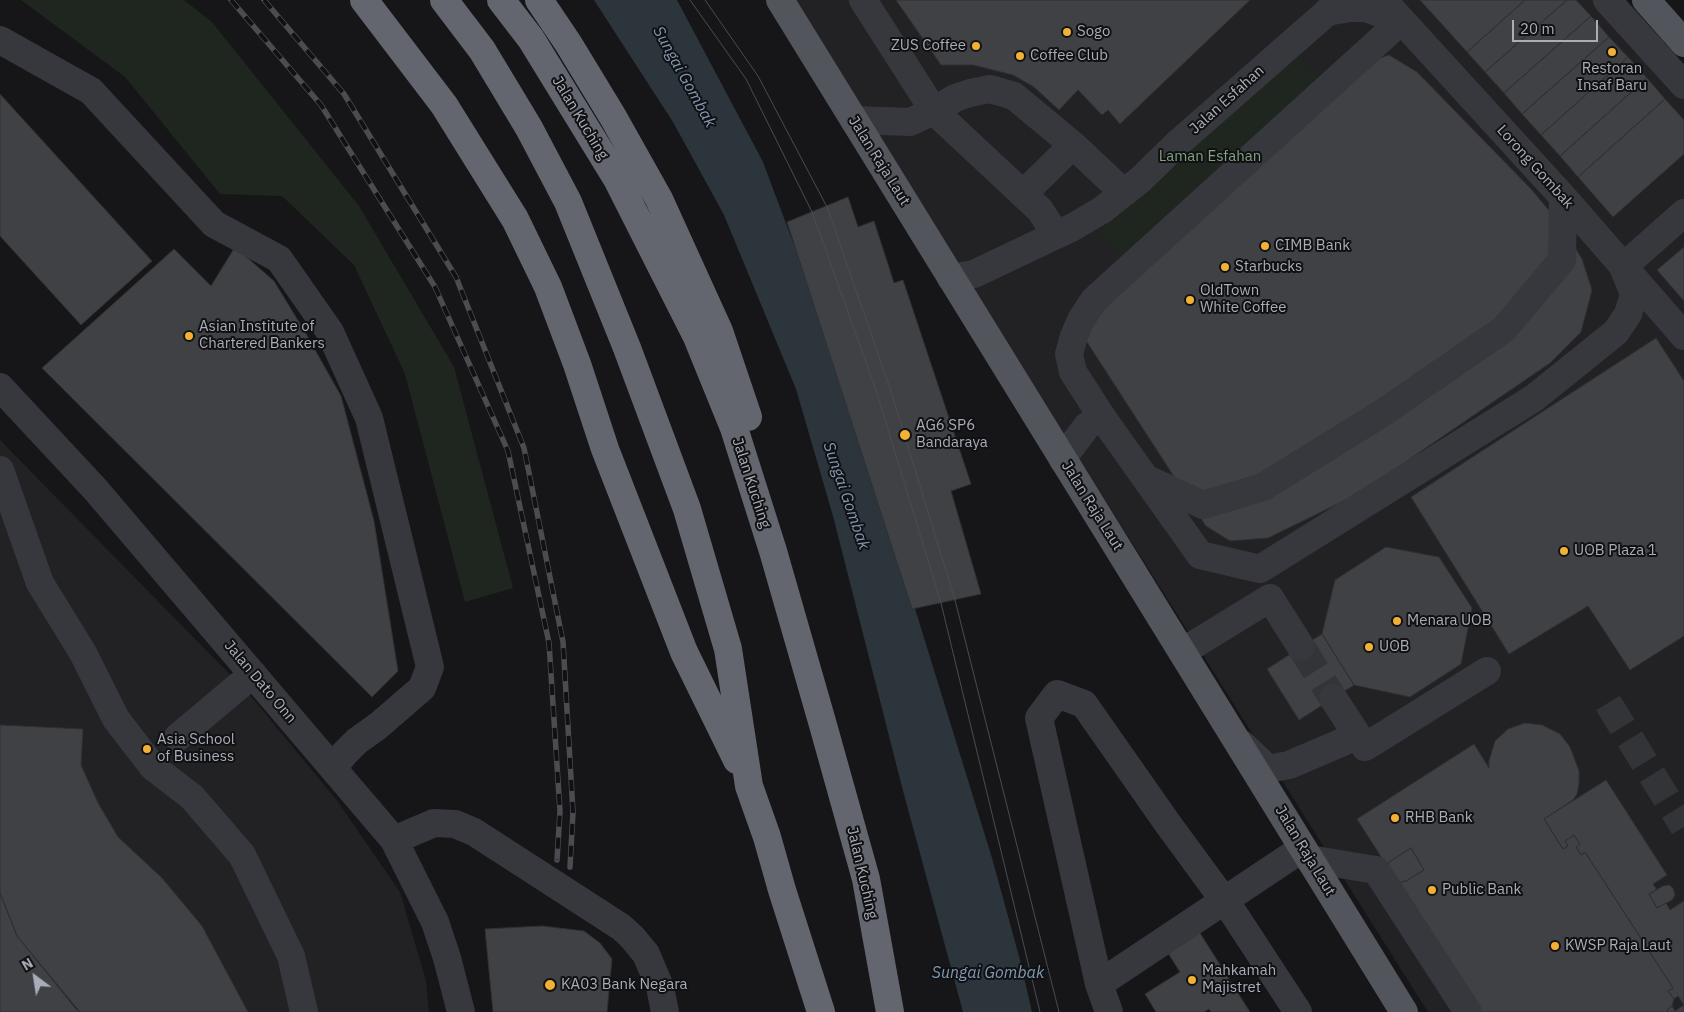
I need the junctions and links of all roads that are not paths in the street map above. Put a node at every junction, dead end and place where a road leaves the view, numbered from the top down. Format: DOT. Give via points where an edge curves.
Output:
graph roads {
  1 [pos="364,0"];
  2 [pos="444,0"];
  3 [pos="501,0"];
  4 [pos="539,0"];
  5 [pos="780,0"];
  6 [pos="863,0"];
  7 [pos="1607,0"];
  8 [pos="1646,0"];
  9 [pos="1334,6"];
  10 [pos="1390,7"];
  11 [pos="0,40"];
  12 [pos="1684,43"];
  13 [pos="1684,85"];
  14 [pos="934,111"];
  15 [pos="854,120"];
  16 [pos="1073,145"];
  17 [pos="1124,193"];
  18 [pos="1023,194"];
  19 [pos="1562,197"];
  20 [pos="1684,213"];
  21 [pos="1056,234"];
  22 [pos="1623,267"];
  23 [pos="951,278"];
  24 [pos="1684,336"];
  25 [pos="0,387"];
  26 [pos="1102,417"];
  27 [pos="1064,460"];
  28 [pos="0,470"];
  29 [pos="1146,478"];
  30 [pos="773,551"];
  31 [pos="1301,647"];
  32 [pos="1182,652"];
  33 [pos="1487,671"];
  34 [pos="253,674"];
  35 [pos="1333,698"];
  36 [pos="1357,736"];
  37 [pos="178,737"];
  38 [pos="1236,738"];
  39 [pos="333,768"];
  40 [pos="749,786"];
  41 [pos="394,840"];
  42 [pos="1306,854"];
  43 [pos="866,879"];
  44 [pos="782,890"];
  45 [pos="1224,900"];
  46 [pos="1099,984"];
  47 [pos="304,1012"];
  48 [pos="461,1012"];
  49 [pos="665,1012"];
  50 [pos="809,1012"];
  51 [pos="821,1012"];
  52 [pos="890,1012"];
  53 [pos="908,1012"];
  54 [pos="1109,1012"];
  55 [pos="1298,1012"];
  56 [pos="1404,1012"];
  57 [pos="1468,1012"];
  1 -- 40 [label="highway" via="444,105 515,219 548,287 604,449 684,652"];
  2 -- 40 [label="highway" via="482,50 530,128 568,202 628,348 687,509 728,649"];
  3 -- 30 [label="highway, Jalan Kuching" via="531,39 617,179 697,337 734,428"];
  4 -- 30 [label="highway" via="613,117 658,199 719,330 748,418"];
  5 -- 15 [label="main road, Jalan Raja Laut"];
  6 -- 14 [label="street"];
  7 -- 13 [label="street"];
  8 -- 12 [label="main road"];
  9 -- 10 [label="street" via="1378,11"];
  9 -- 17 [label="street, Jalan Esfahan"];
  10 -- 19 [label="street, Lorong Gombak"];
  10 -- 26 [label="street" via="1094,300 1081,320 1069,354 1073,372"];
  11 -- 39 [label="street" via="91,90 214,224 279,259 330,332 369,418 430,668 422,688 357,741"];
  14 -- 15 [label="street" via="910,122"];
  14 -- 16 [label="street" via="955,98 990,89 1014,96"];
  14 -- 18 [label="street"];
  15 -- 23 [label="main road, Jalan Raja Laut"];
  16 -- 17 [label="street"];
  16 -- 18 [label="street"];
  17 -- 21 [label="street, Jalan Esfahan" via="1102,210"];
  18 -- 21 [label="street" via="1040,210"];
  19 -- 22 [label="street, Lorong Gombak"];
  19 -- 29 [label="street" via="1562,260 1504,329 1384,412 1263,488 1202,506"];
  20 -- 22 [label="street"];
  21 -- 23 [label="street, Jalan Esfahan" via="974,274"];
  22 -- 24 [label="street, Lorong Gombak"];
  22 -- 29 [label="street" via="1634,294 1628,314 1616,332 1534,398 1260,569 1200,555"];
  23 -- 27 [label="main road, Jalan Raja Laut"];
  25 -- 34 [label="street, Jalan Dato Onn" via="95,489"];
  26 -- 27 [label="street" via="1087,426"];
  26 -- 29 [label="street"];
  27 -- 32 [label="main road, Jalan Raja Laut"];
  28 -- 47 [label="street" via="40,583 83,653 116,719 153,767 192,796 242,855 291,956"];
  30 -- 43 [label="highway, Jalan Kuching"];
  31 -- 32 [label="street" via="1270,598"];
  32 -- 38 [label="main road, Jalan Raja Laut"];
  33 -- 36 [label="street" via="1365,747"];
  34 -- 37 [label="street"];
  34 -- 39 [label="street, Jalan Dato Onn"];
  35 -- 36 [label="street"];
  36 -- 38 [label="street" via="1289,765 1268,768"];
  38 -- 42 [label="main road, Jalan Raja Laut"];
  39 -- 41 [label="street, Jalan Dato Onn"];
  40 -- 44 [label="highway"];
  41 -- 48 [label="street, Jalan Dato Onn" via="435,922"];
  41 -- 49 [label="street" via="434,823 455,824 474,832 632,937 646,954 660,986"];
  42 -- 45 [label="street"];
  42 -- 56 [label="main road, Jalan Raja Laut"];
  42 -- 57 [label="street" via="1376,870"];
  43 -- 52 [label="highway, Jalan Kuching"];
  43 -- 53 [label="highway"];
  44 -- 50 [label="highway"];
  44 -- 51 [label="highway"];
  45 -- 46 [label="street"];
  45 -- 46 [label="street" via="1084,704 1057,694 1039,718"];
  45 -- 55 [label="street"];
  46 -- 54 [label="street"];
}
